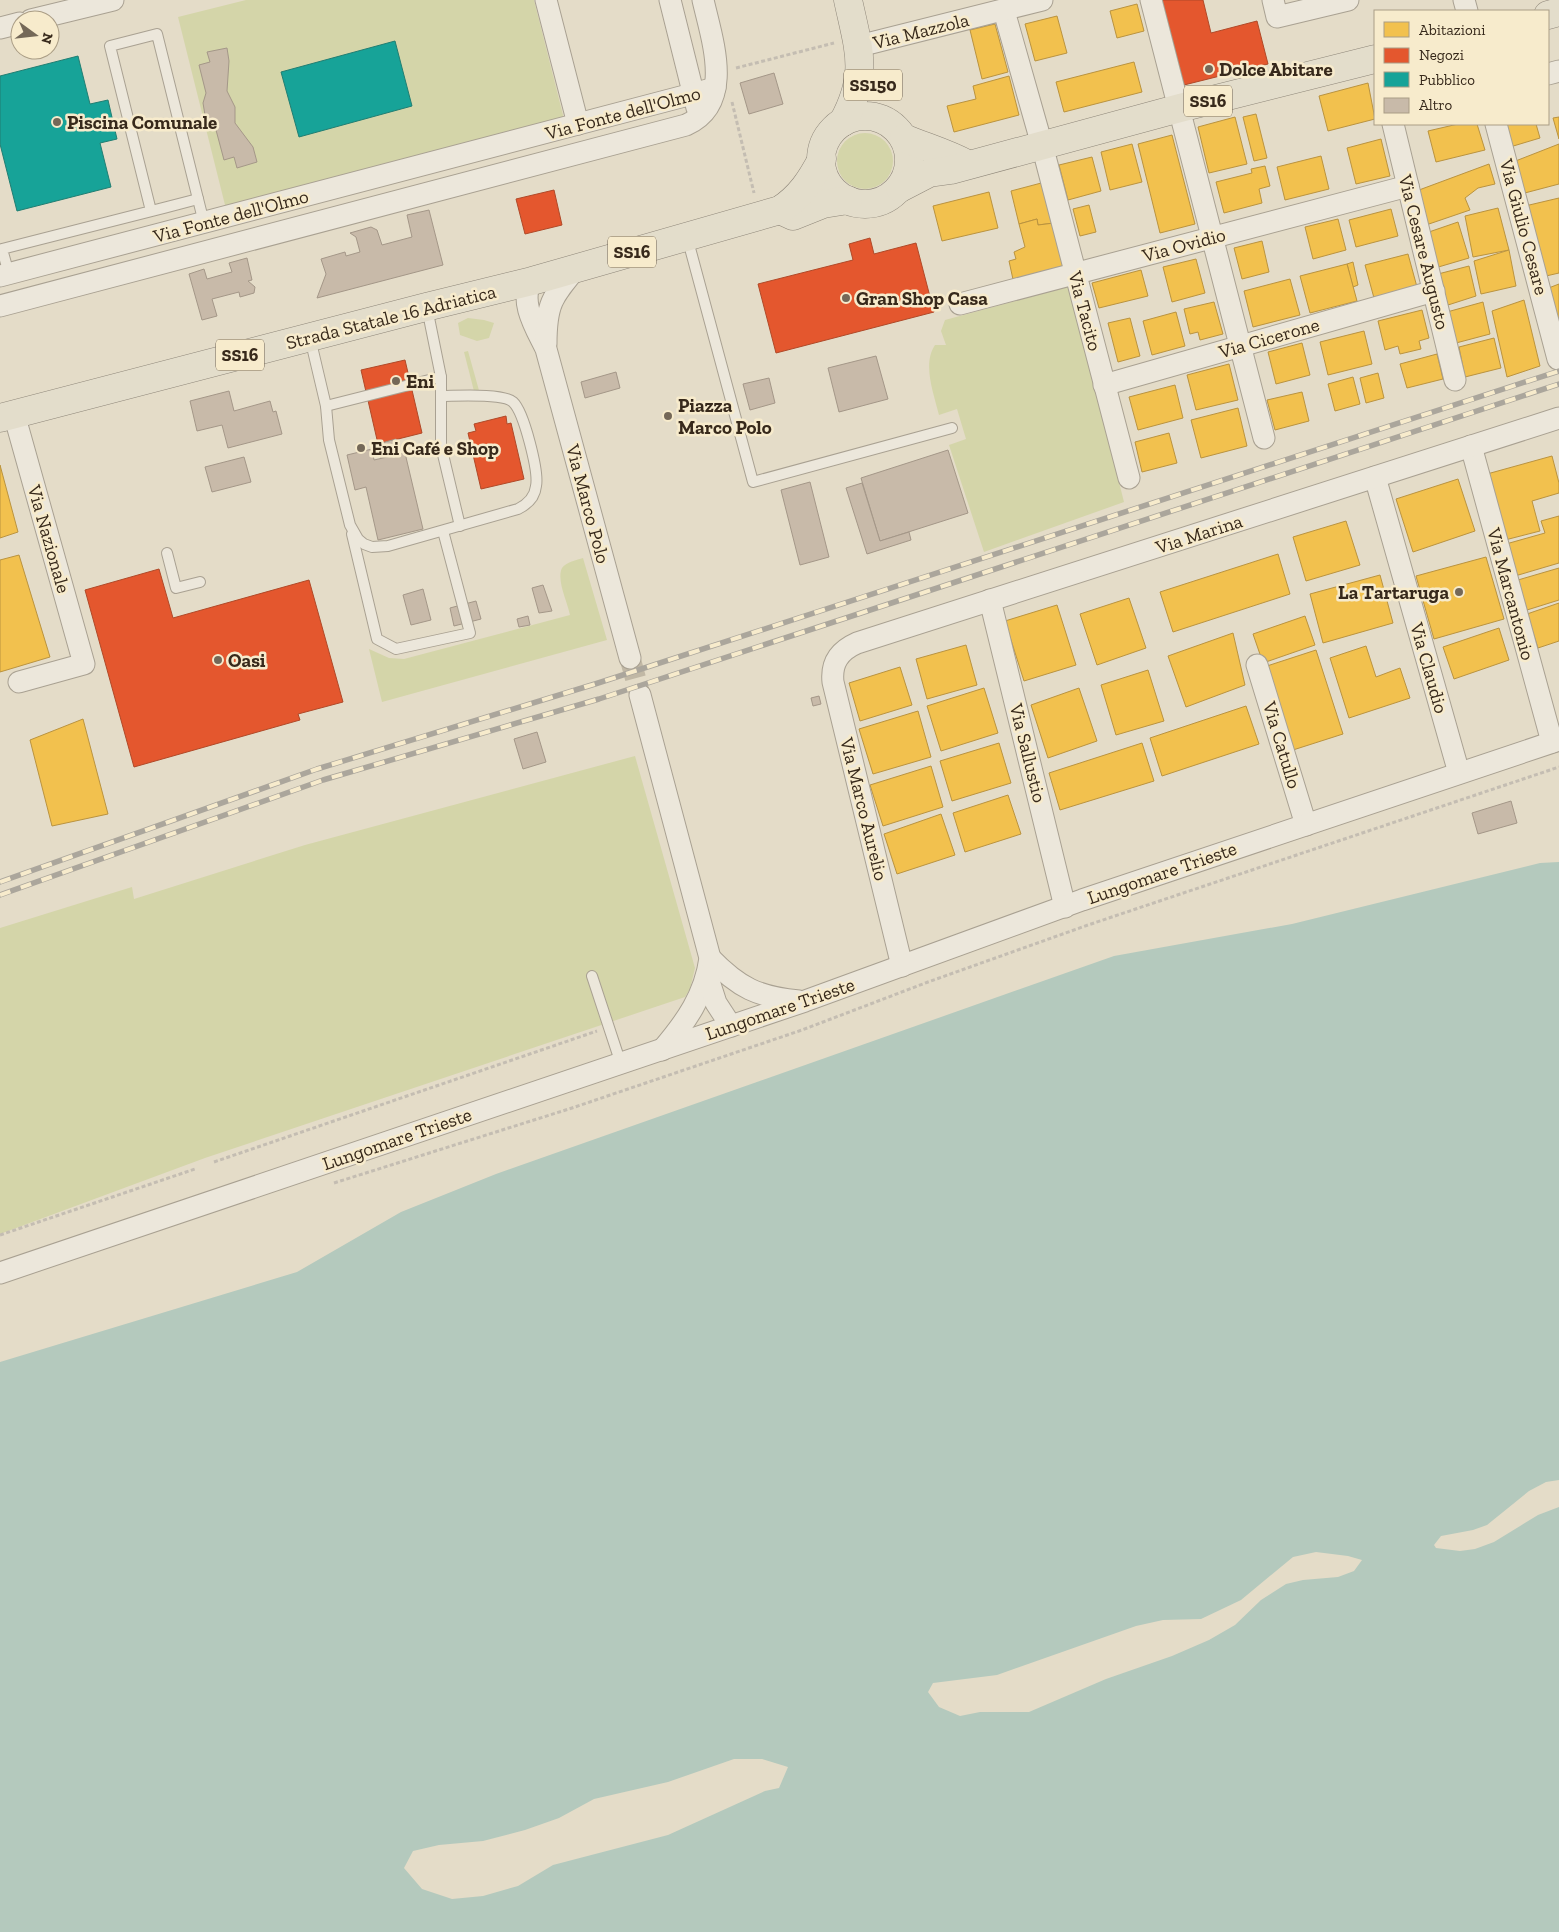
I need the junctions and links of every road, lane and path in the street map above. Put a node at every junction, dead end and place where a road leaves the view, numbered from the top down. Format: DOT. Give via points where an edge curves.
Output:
graph roads {
  1 [pos="113,0"];
  2 [pos="546,0"];
  3 [pos="670,0"];
  4 [pos="702,0"];
  5 [pos="848,0"];
  6 [pos="1042,0"];
  7 [pos="1151,0"];
  8 [pos="1273,0"];
  9 [pos="1348,0"];
  10 [pos="1004,11"];
  11 [pos="60,13"];
  12 [pos="858,42"];
  13 [pos="1374,59"];
  14 [pos="731,69"];
  15 [pos="723,93"];
  16 [pos="694,94"];
  17 [pos="1180,108"];
  18 [pos="699,118"];
  19 [pos="843,122"];
  20 [pos="578,124"];
  21 [pos="1393,125"];
  22 [pos="1496,125"];
  23 [pos="897,131"];
  24 [pos="1042,145"];
  25 [pos="822,159"];
  26 [pos="967,164"];
  27 [pos="1408,186"];
  28 [pos="900,188"];
  29 [pos="754,194"];
  30 [pos="198,200"];
  31 [pos="848,200"];
  32 [pos="780,210"];
  33 [pos="151,211"];
  34 [pos="204,223"];
  35 [pos="687,236"];
  36 [pos="1212,238"];
  37 [pos="1,244"];
  38 [pos="577,267"];
  39 [pos="1076,274"];
  40 [pos="4,275"];
  41 [pos="532,281"];
  42 [pos="1434,291"];
  43 [pos="481,295"];
  44 [pos="960,304"];
  45 [pos="0,306"];
  46 [pos="426,307"];
  47 [pos="534,322"];
  48 [pos="309,337"];
  49 [pos="1240,346"];
  50 [pos="546,349"];
  51 [pos="1558,359"];
  52 [pos="442,377"];
  53 [pos="1455,380"];
  54 [pos="1104,385"];
  55 [pos="442,396"];
  56 [pos="326,406"];
  57 [pos="7,416"];
  58 [pos="1559,418"];
  59 [pos="952,428"];
  60 [pos="1264,438"];
  61 [pos="1471,446"];
  62 [pos="1375,477"];
  63 [pos="1129,478"];
  64 [pos="350,525"];
  65 [pos="460,526"];
  66 [pos="443,531"];
  67 [pos="167,553"];
  68 [pos="200,582"];
  69 [pos="990,600"];
  70 [pos="840,653"];
  71 [pos="630,658"];
  72 [pos="1257,665"];
  73 [pos="19,682"];
  74 [pos="640,696"];
  75 [pos="1555,741"];
  76 [pos="1559,767"];
  77 [pos="1459,773"];
  78 [pos="1306,825"];
  79 [pos="1065,906"];
  80 [pos="902,966"];
  81 [pos="715,970"];
  82 [pos="592,976"];
  83 [pos="805,1001"];
  84 [pos="731,1026"];
  85 [pos="603,1030"];
  86 [pos="662,1050"];
  87 [pos="621,1064"];
  88 [pos="214,1162"];
  89 [pos="195,1169"];
  90 [pos="326,1186"];
  91 [pos="0,1235"];
  92 [pos="0,1273"];
  1 -- 11 [label="street"];
  2 -- 20 [label="street"];
  3 -- 16 [label="street"];
  4 -- 15 [label="street"];
  5 -- 12 [label="main road, SS150"];
  6 -- 10 [label="street, Via Mazzola"];
  7 -- 17 [label="street"];
  8 -- 9 [label="street" via="1277,17"];
  10 -- 12 [label="street, Via Mazzola"];
  10 -- 24 [label="street, Via Tacito"];
  12 -- 14 [label="path"];
  12 -- 19 [label="main road, SS150" via="859,84"];
  12 -- 23 [label="main road, SS150"];
  13 -- 17 [label="main road, SS16"];
  15 -- 16 [label="street, Via Fonte dell'Olmo"];
  15 -- 18 [label="street, Via Fonte dell'Olmo"];
  15 -- 29 [label="path"];
  16 -- 18 [label="street"];
  16 -- 20 [label="street, Via Fonte dell'Olmo"];
  17 -- 24 [label="main road, SS16"];
  17 -- 36 [label="street"];
  18 -- 45 [label="street, Via Fonte dell'Olmo" via="686,125"];
  19 -- 23 [label="main road" via="854,117 879,118"];
  19 -- 25 [label="main road, SS16" via="828,138"];
  20 -- 34 [label="street, Via Fonte dell'Olmo"];
  21 -- 27 [label="street, Via Cesare Augusto"];
  22 -- 51 [label="street, Via Giulio Cesare"];
  23 -- 26 [label="main road" via="928,149"];
  23 -- 28 [label="main road" via="908,150 909,163"];
  24 -- 26 [label="main road, SS16"];
  24 -- 39 [label="street, Via Tacito"];
  25 -- 31 [label="main road" via="831,188"];
  25 -- 32 [label="main road, Strada Statale 16 Adriatica / SS16" via="807,186"];
  26 -- 28 [label="main road, SS16" via="928,173"];
  27 -- 36 [label="street, Via Ovidio"];
  27 -- 42 [label="street, Via Cesare Augusto"];
  28 -- 31 [label="main road, SS16" via="881,201 858,203"];
  30 -- 33 [label="lane"];
  30 -- 33 [label="lane" via="157,34 110,46"];
  30 -- 34 [label="lane"];
  31 -- 32 [label="main road, Strada Statale 16 Adriatica / SS16" via="823,204 793,216"];
  32 -- 35 [label="main road, Strada Statale 16 Adriatica / SS16"];
  33 -- 37 [label="lane"];
  34 -- 40 [label="street, Via Fonte dell'Olmo"];
  35 -- 38 [label="main road, Strada Statale 16 Adriatica / SS16"];
  35 -- 59 [label="lane" via="753,482"];
  36 -- 39 [label="street, Via Ovidio"];
  36 -- 49 [label="street"];
  37 -- 40 [label="lane"];
  38 -- 41 [label="main road, Strada Statale 16 Adriatica / SS16"];
  38 -- 50 [label="street, Via Marco Polo" via="550,305 546,317"];
  39 -- 44 [label="street, Via Ovidio"];
  39 -- 54 [label="street, Via Tacito"];
  41 -- 43 [label="main road, Strada Statale 16 Adriatica / SS16"];
  41 -- 47 [label="street, Via Marco Polo" via="527,297"];
  42 -- 49 [label="street, Via Cicerone"];
  42 -- 53 [label="street, Via Cesare Augusto"];
  43 -- 46 [label="main road, Strada Statale 16 Adriatica / SS16"];
  43 -- 47 [label="street, Via Marco Polo" via="505,299 519,306"];
  46 -- 48 [label="main road, Strada Statale 16 Adriatica / SS16"];
  46 -- 52 [label="lane"];
  47 -- 50 [label="street, Via Marco Polo"];
  48 -- 56 [label="lane"];
  48 -- 57 [label="main road, Strada Statale 16 Adriatica / SS16"];
  49 -- 54 [label="street, Via Cicerone"];
  49 -- 60 [label="street"];
  50 -- 71 [label="street, Via Marco Polo"];
  52 -- 55 [label="lane"];
  52 -- 56 [label="lane"];
  54 -- 63 [label="street, Via Tacito"];
  55 -- 65 [label="lane" via="441,446"];
  55 -- 65 [label="lane" via="503,397 514,402 521,414 537,476 534,494 524,507"];
  56 -- 64 [label="lane" via="329,440"];
  57 -- 73 [label="street, Via Nazionale" via="84,664"];
  58 -- 61 [label="street, Via Marina"];
  61 -- 62 [label="street, Via Marina"];
  61 -- 75 [label="street, Via Marcantonio"];
  62 -- 69 [label="street, Via Marina"];
  62 -- 77 [label="street, Via Claudio"];
  64 -- 66 [label="lane" via="364,544 381,548"];
  64 -- 66 [label="lane" via="377,639 396,650 470,633"];
  65 -- 66 [label="lane"];
  67 -- 68 [label="lane" via="176,588"];
  69 -- 70 [label="street, Via Marina" via="857,643"];
  69 -- 79 [label="street, Via Sallustio"];
  70 -- 80 [label="street, Via Marco Aurelio" via="833,667 833,682"];
  72 -- 78 [label="street, Via Catullo"];
  74 -- 81 [label="street"];
  75 -- 77 [label="street, Lungomare Trieste"];
  76 -- 90 [label="path, Lungomare Trieste" via="1088,925 802,1030"];
  77 -- 78 [label="street, Lungomare Trieste"];
  78 -- 79 [label="street, Lungomare Trieste"];
  79 -- 80 [label="street, Lungomare Trieste"];
  80 -- 83 [label="street, Lungomare Trieste"];
  81 -- 83 [label="street" via="762,996"];
  81 -- 84 [label="street" via="716,1003"];
  81 -- 86 [label="street" via="688,1017"];
  82 -- 87 [label="lane"];
  83 -- 84 [label="street, Lungomare Trieste"];
  84 -- 86 [label="street, Lungomare Trieste"];
  85 -- 88 [label="path"];
  86 -- 87 [label="street, Lungomare Trieste"];
  87 -- 92 [label="street, Lungomare Trieste"];
  89 -- 91 [label="path"];
}
